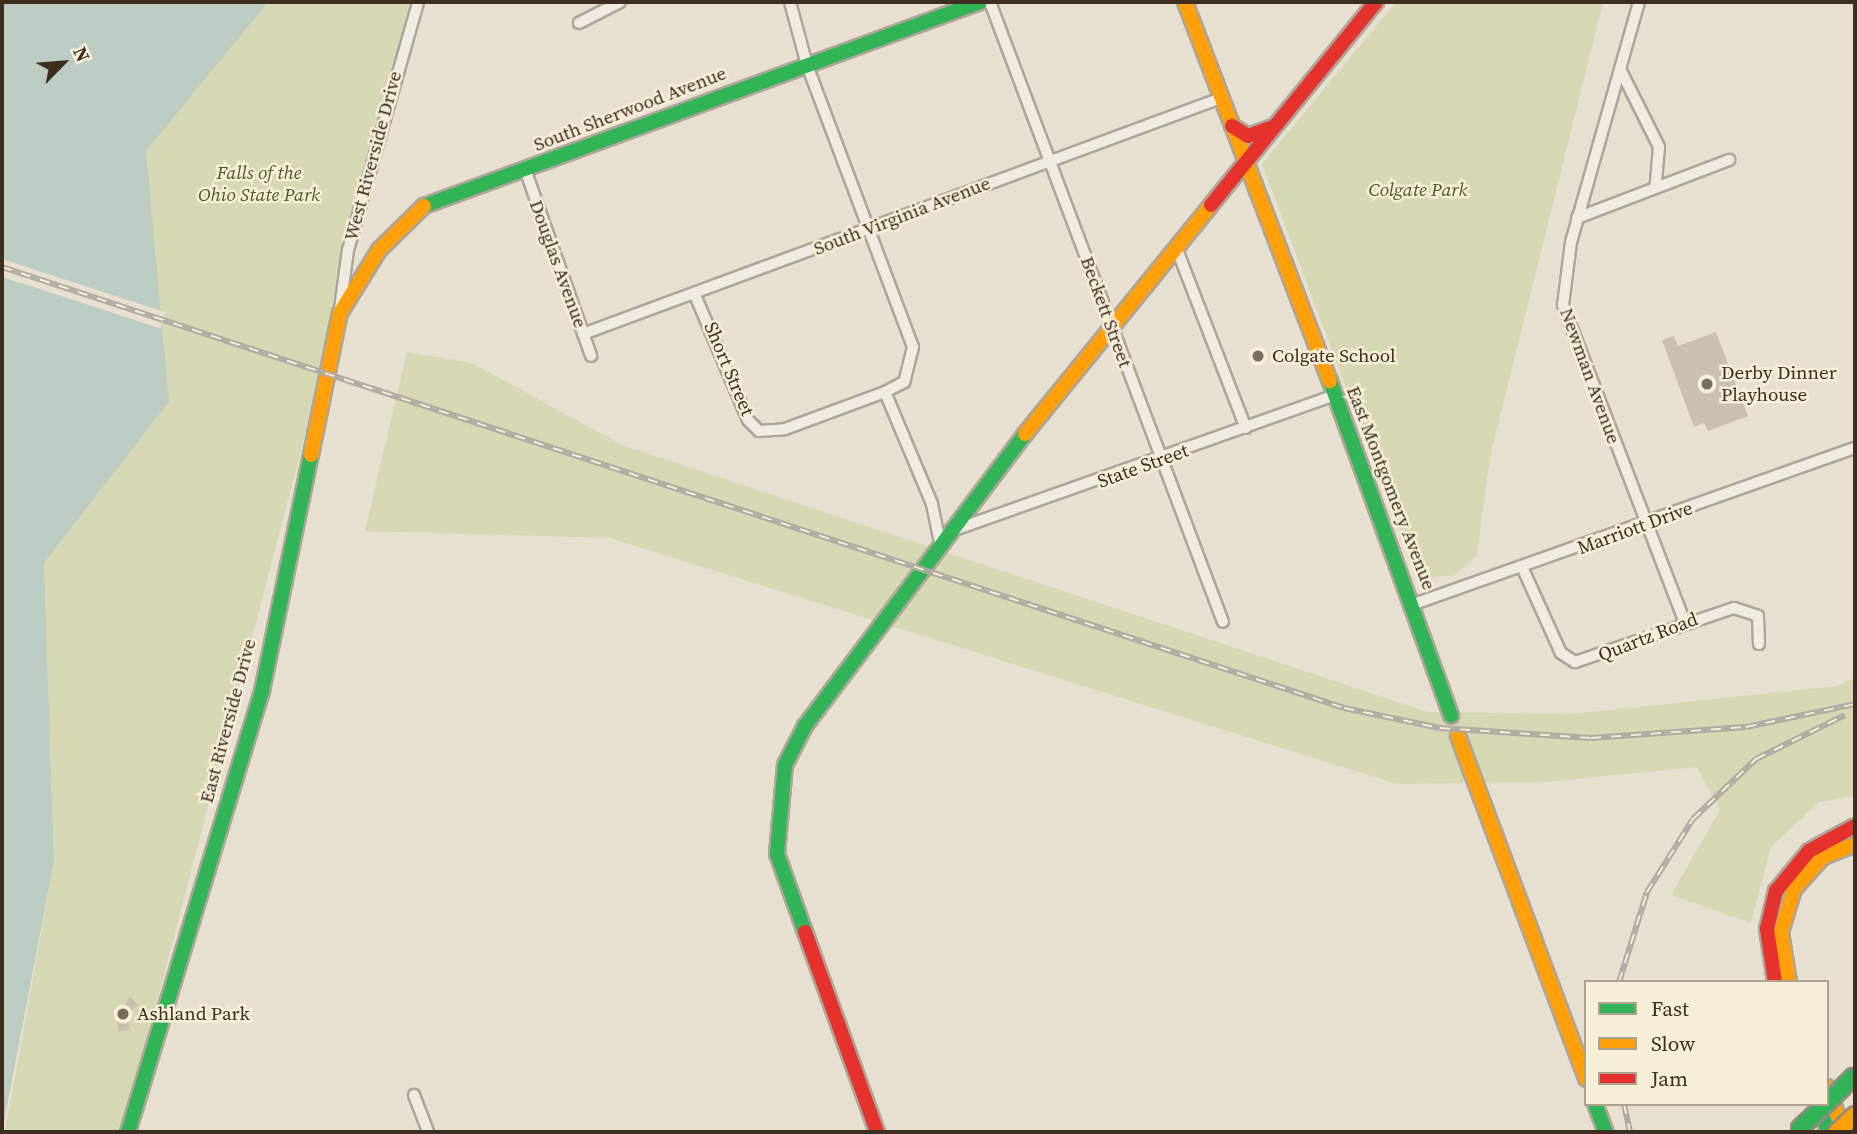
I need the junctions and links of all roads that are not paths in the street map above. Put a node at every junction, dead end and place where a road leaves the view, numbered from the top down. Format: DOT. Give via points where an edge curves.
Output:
graph roads {
  1 [pos="418,2"];
  2 [pos="620,2"];
  3 [pos="790,2"];
  4 [pos="980,2"];
  5 [pos="990,2"];
  6 [pos="1185,2"];
  7 [pos="1376,2"];
  8 [pos="1639,2"];
  9 [pos="579,23"];
  10 [pos="807,65"];
  11 [pos="1620,69"];
  12 [pos="1221,98"];
  13 [pos="1277,124"];
  14 [pos="1232,126"];
  15 [pos="1051,160"];
  16 [pos="1728,160"];
  17 [pos="1246,164"];
  18 [pos="526,172"];
  19 [pos="1656,184"];
  20 [pos="1577,218"];
  21 [pos="867,228"];
  22 [pos="1176,247"];
  23 [pos="695,295"];
  24 [pos="340,313"];
  25 [pos="1110,327"];
  26 [pos="583,334"];
  27 [pos="591,356"];
  28 [pos="885,393"];
  29 [pos="1333,396"];
  30 [pos="1246,428"];
  31 [pos="1855,447"];
  32 [pos="1161,460"];
  33 [pos="1646,524"];
  34 [pos="952,531"];
  35 [pos="941,548"];
  36 [pos="1523,569"];
  37 [pos="1414,604"];
  38 [pos="1223,622"];
  39 [pos="1685,622"];
  40 [pos="1759,643"];
  41 [pos="1451,716"];
  42 [pos="1458,736"];
  43 [pos="1855,826"];
  44 [pos="1855,844"];
  45 [pos="1775,980"];
  46 [pos="1789,980"];
  47 [pos="1584,1074"];
  48 [pos="1854,1076"];
  49 [pos="1829,1092"];
  50 [pos="414,1095"];
  51 [pos="1829,1102"];
  52 [pos="1596,1106"];
  53 [pos="1819,1106"];
  54 [pos="1825,1106"];
  55 [pos="1855,1115"];
  56 [pos="1798,1130"];
  57 [pos="128,1132"];
  58 [pos="428,1132"];
  59 [pos="877,1132"];
  60 [pos="1606,1132"];
  61 [pos="1828,1132"];
  62 [pos="1837,1132"];
  63 [pos="1844,1132"];
  1 -- 24 [label="street, West Riverside Drive" via="348,250"];
  2 -- 9 [label="street"];
  3 -- 10 [label="street"];
  4 -- 10 [label="main road, South Sherwood Avenue"];
  5 -- 15 [label="street, Beckett Street"];
  6 -- 12 [label="main road, East Montgomery Avenue"];
  7 -- 13 [label="main road"];
  8 -- 11 [label="street, Newman Avenue"];
  10 -- 18 [label="main road, South Sherwood Avenue"];
  10 -- 21 [label="street"];
  11 -- 19 [label="street" via="1659,147"];
  11 -- 20 [label="street, Newman Avenue"];
  12 -- 14 [label="main road, East Montgomery Avenue"];
  12 -- 15 [label="street, South Virginia Avenue"];
  13 -- 14 [label="main road" via="1248,136"];
  13 -- 17 [label="main road"];
  14 -- 17 [label="main road, East Montgomery Avenue"];
  15 -- 21 [label="street, South Virginia Avenue"];
  15 -- 25 [label="street, Beckett Street"];
  16 -- 19 [label="street"];
  17 -- 22 [label="main road"];
  17 -- 29 [label="main road, East Montgomery Avenue"];
  18 -- 24 [label="main road, South Sherwood Avenue" via="414,211 379,250"];
  18 -- 26 [label="street, Douglas Avenue"];
  19 -- 20 [label="street"];
  20 -- 33 [label="street, Newman Avenue" via="1563,304"];
  21 -- 23 [label="street, South Virginia Avenue"];
  21 -- 28 [label="street" via="913,347 904,382"];
  22 -- 25 [label="main road"];
  22 -- 30 [label="street"];
  23 -- 26 [label="street, South Virginia Avenue"];
  23 -- 28 [label="street, Short Street" via="748,420 772,432"];
  24 -- 57 [label="main road, East Riverside Drive" via="262,691"];
  25 -- 32 [label="street, Beckett Street"];
  25 -- 34 [label="main road"];
  26 -- 27 [label="street, Douglas Avenue"];
  28 -- 35 [label="street" via="932,504"];
  29 -- 30 [label="street, State Street"];
  29 -- 37 [label="main road, East Montgomery Avenue"];
  30 -- 32 [label="street, State Street"];
  31 -- 33 [label="street, Marriott Drive"];
  32 -- 34 [label="street, State Street"];
  32 -- 38 [label="street, Beckett Street"];
  33 -- 36 [label="street, Marriott Drive"];
  33 -- 39 [label="street, Newman Avenue"];
  34 -- 35 [label="main road"];
  35 -- 59 [label="main road" via="805,726 778,797 777,854"];
  36 -- 37 [label="street, Marriott Drive"];
  36 -- 39 [label="street, Quartz Road" via="1561,653 1575,662"];
  37 -- 41 [label="main road, East Montgomery Avenue"];
  39 -- 40 [label="street, Quartz Road" via="1734,608 1753,612 1760,622"];
  42 -- 47 [label="main road"];
  43 -- 45 [label="main road" via="1809,851 1776,891 1767,929"];
  44 -- 46 [label="main road" via="1812,865 1790,898 1781,942"];
  48 -- 51 [label="main road, bridge"];
  49 -- 63 [label="main road"];
  50 -- 58 [label="street"];
  52 -- 60 [label="main road"];
  53 -- 61 [label="main road"];
  54 -- 56 [label="main road, bridge"];
  55 -- 62 [label="main road, bridge"];
}
